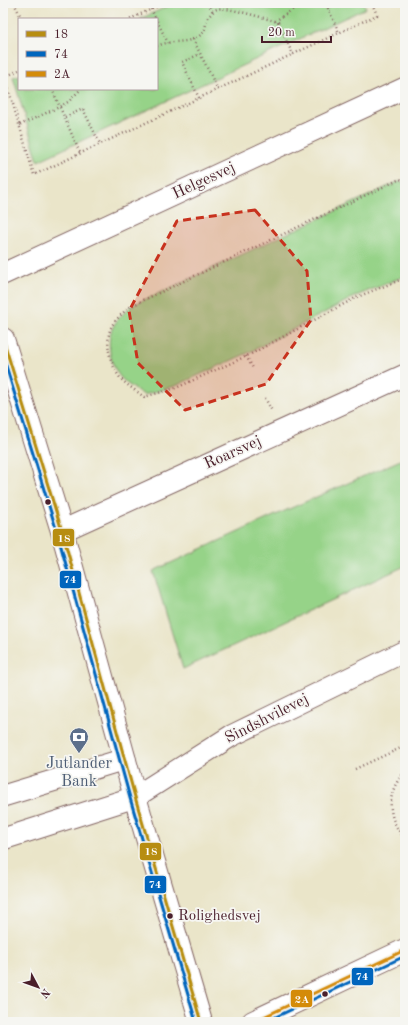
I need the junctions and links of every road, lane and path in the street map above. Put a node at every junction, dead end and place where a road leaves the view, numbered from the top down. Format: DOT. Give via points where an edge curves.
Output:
graph roads {
  1 [pos="14,3"];
  2 [pos="165,3"];
  3 [pos="208,3"];
  4 [pos="297,3"];
  5 [pos="326,3"];
  6 [pos="338,3"];
  7 [pos="372,3"];
  8 [pos="328,8"];
  9 [pos="151,9"];
  10 [pos="213,12"];
  11 [pos="22,18"];
  12 [pos="132,18"];
  13 [pos="155,18"];
  14 [pos="275,21"];
  15 [pos="158,24"];
  16 [pos="339,33"];
  17 [pos="193,39"];
  18 [pos="168,42"];
  19 [pos="158,46"];
  20 [pos="200,54"];
  21 [pos="293,54"];
  22 [pos="18,70"];
  23 [pos="405,88"];
  24 [pos="52,90"];
  25 [pos="80,90"];
  26 [pos="218,90"];
  27 [pos="199,98"];
  28 [pos="60,106"];
  29 [pos="64,117"];
  30 [pos="20,125"];
  31 [pos="100,144"];
  32 [pos="80,153"];
  33 [pos="405,180"];
  34 [pos="3,274"];
  35 [pos="405,278"];
  36 [pos="3,339"];
  37 [pos="246,356"];
  38 [pos="253,368"];
  39 [pos="405,375"];
  40 [pos="62,531"];
  41 [pos="405,651"];
  42 [pos="405,746"];
  43 [pos="125,758"];
  44 [pos="355,769"];
  45 [pos="405,772"];
  46 [pos="3,796"];
  47 [pos="135,797"];
  48 [pos="405,838"];
  49 [pos="3,839"];
  50 [pos="405,950"];
  51 [pos="201,1022"];
  52 [pos="253,1022"];
  1 -- 11 [label="path"];
  2 -- 9 [label="path"];
  3 -- 10 [label="path"];
  4 -- 14 [label="path" via="292,10"];
  5 -- 8 [label="path"];
  6 -- 8 [label="path"];
  7 -- 16 [label="path" via="378,15"];
  8 -- 16 [label="path"];
  9 -- 12 [label="path"];
  9 -- 13 [label="path"];
  10 -- 14 [label="path" via="217,9 226,9"];
  10 -- 17 [label="path" via="207,18 205,30"];
  14 -- 21 [label="path" via="278,22"];
  15 -- 18 [label="path"];
  16 -- 21 [label="path"];
  17 -- 18 [label="path"];
  17 -- 20 [label="path"];
  18 -- 19 [label="path"];
  20 -- 26 [label="path"];
  20 -- 27 [label="path" via="182,62"];
  21 -- 26 [label="path"];
  22 -- 30 [label="path" via="5,76"];
  23 -- 34 [label="street, Helgesvej"];
  24 -- 28 [label="path"];
  25 -- 28 [label="path"];
  26 -- 27 [label="path"];
  27 -- 31 [label="path"];
  28 -- 29 [label="path"];
  28 -- 30 [label="path"];
  29 -- 31 [label="path" via="83,109"];
  29 -- 32 [label="path"];
  30 -- 32 [label="path" via="34,175"];
  31 -- 32 [label="path"];
  33 -- 37 [label="path" via="400,179 142,299 112,325 108,338 113,366 121,380 144,397 176,388"];
  35 -- 37 [label="path" via="357,298"];
  36 -- 40 [label="street"];
  37 -- 38 [label="path"];
  39 -- 40 [label="street, Roarsvej"];
  40 -- 43 [label="street"];
  41 -- 47 [label="street, Sindshvilevej" via="231,736"];
  42 -- 44 [label="path"];
  43 -- 46 [label="street"];
  43 -- 47 [label="street"];
  45 -- 48 [label="path" via="395,786 390,801 392,817"];
  47 -- 49 [label="street, Sindshvilevej"];
  47 -- 51 [label="street"];
  50 -- 52 [label="street"];
}
